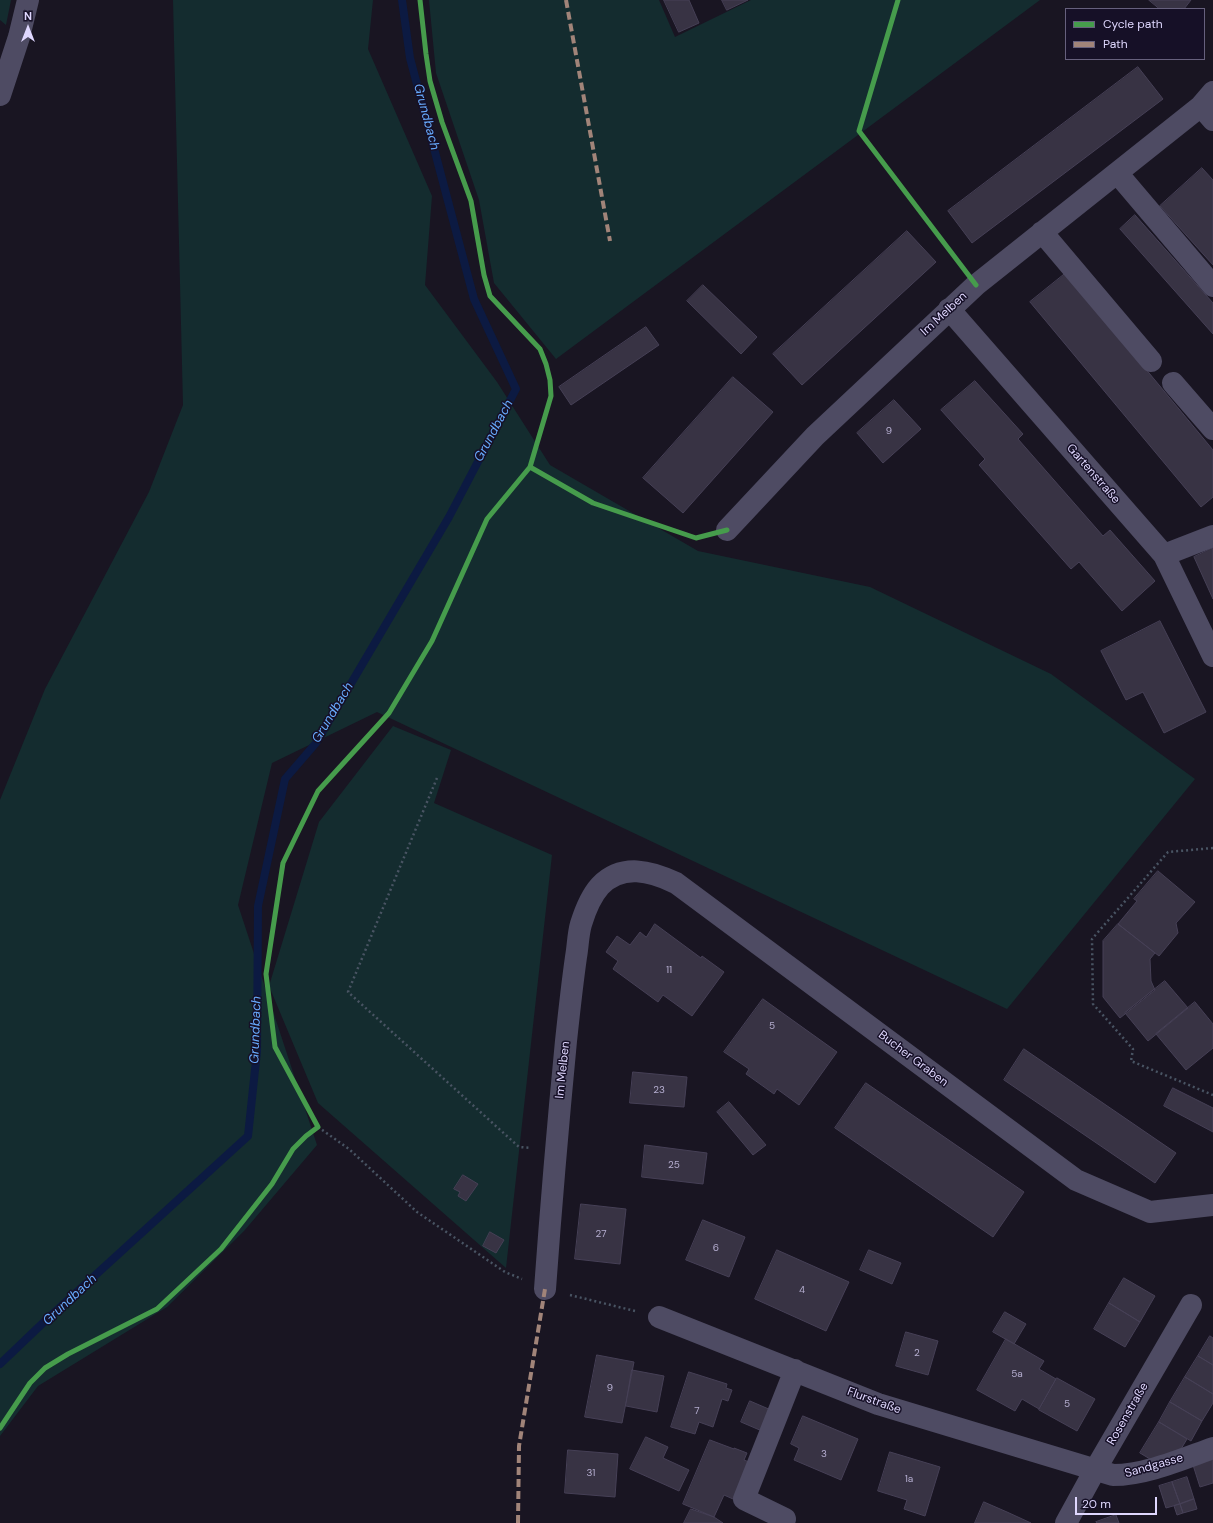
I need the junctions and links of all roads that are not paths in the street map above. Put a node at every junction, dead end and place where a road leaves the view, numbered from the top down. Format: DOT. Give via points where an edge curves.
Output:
graph roads {
  1 [pos="28,0"];
  2 [pos="0,95"];
  3 [pos="1209,106"];
  4 [pos="1118,174"];
  5 [pos="1042,232"];
  6 [pos="1213,286"];
  7 [pos="949,310"];
  8 [pos="1151,360"];
  9 [pos="1173,383"];
  10 [pos="1213,429"];
  11 [pos="727,530"];
  12 [pos="1213,536"];
  13 [pos="1164,555"];
  14 [pos="1213,656"];
  15 [pos="626,871"];
  16 [pos="1213,1205"];
  17 [pos="545,1289"];
  18 [pos="1191,1305"];
  19 [pos="659,1317"];
  20 [pos="795,1370"];
  21 [pos="1213,1448"];
  22 [pos="1095,1470"];
  23 [pos="785,1519"];
  24 [pos="1066,1523"];
  1 -- 2 [label="street"];
  3 -- 4 [label="street, Im Melben"];
  4 -- 5 [label="street, Im Melben"];
  4 -- 6 [label="street"];
  5 -- 7 [label="street, Im Melben"];
  5 -- 8 [label="street"];
  7 -- 11 [label="street, Im Melben" via="815,436"];
  7 -- 13 [label="street, Gartenstraße"];
  9 -- 10 [label="street"];
  12 -- 13 [label="street"];
  13 -- 14 [label="street, Gartenstraße"];
  15 -- 16 [label="street, Bucher Graben" via="647,872 676,883 1076,1180 1150,1212"];
  15 -- 17 [label="street, Im Melben" via="600,886 588,904 581,925 555,1152"];
  18 -- 22 [label="street, Rosenstraße"];
  19 -- 20 [label="street, Flurstraße"];
  20 -- 22 [label="street, Flurstraße" via="878,1404"];
  20 -- 23 [label="street" via="744,1499"];
  21 -- 22 [label="street, Sandgasse" via="1164,1466 1124,1476 1113,1476"];
  22 -- 24 [label="street, Rosenstraße"];
}
